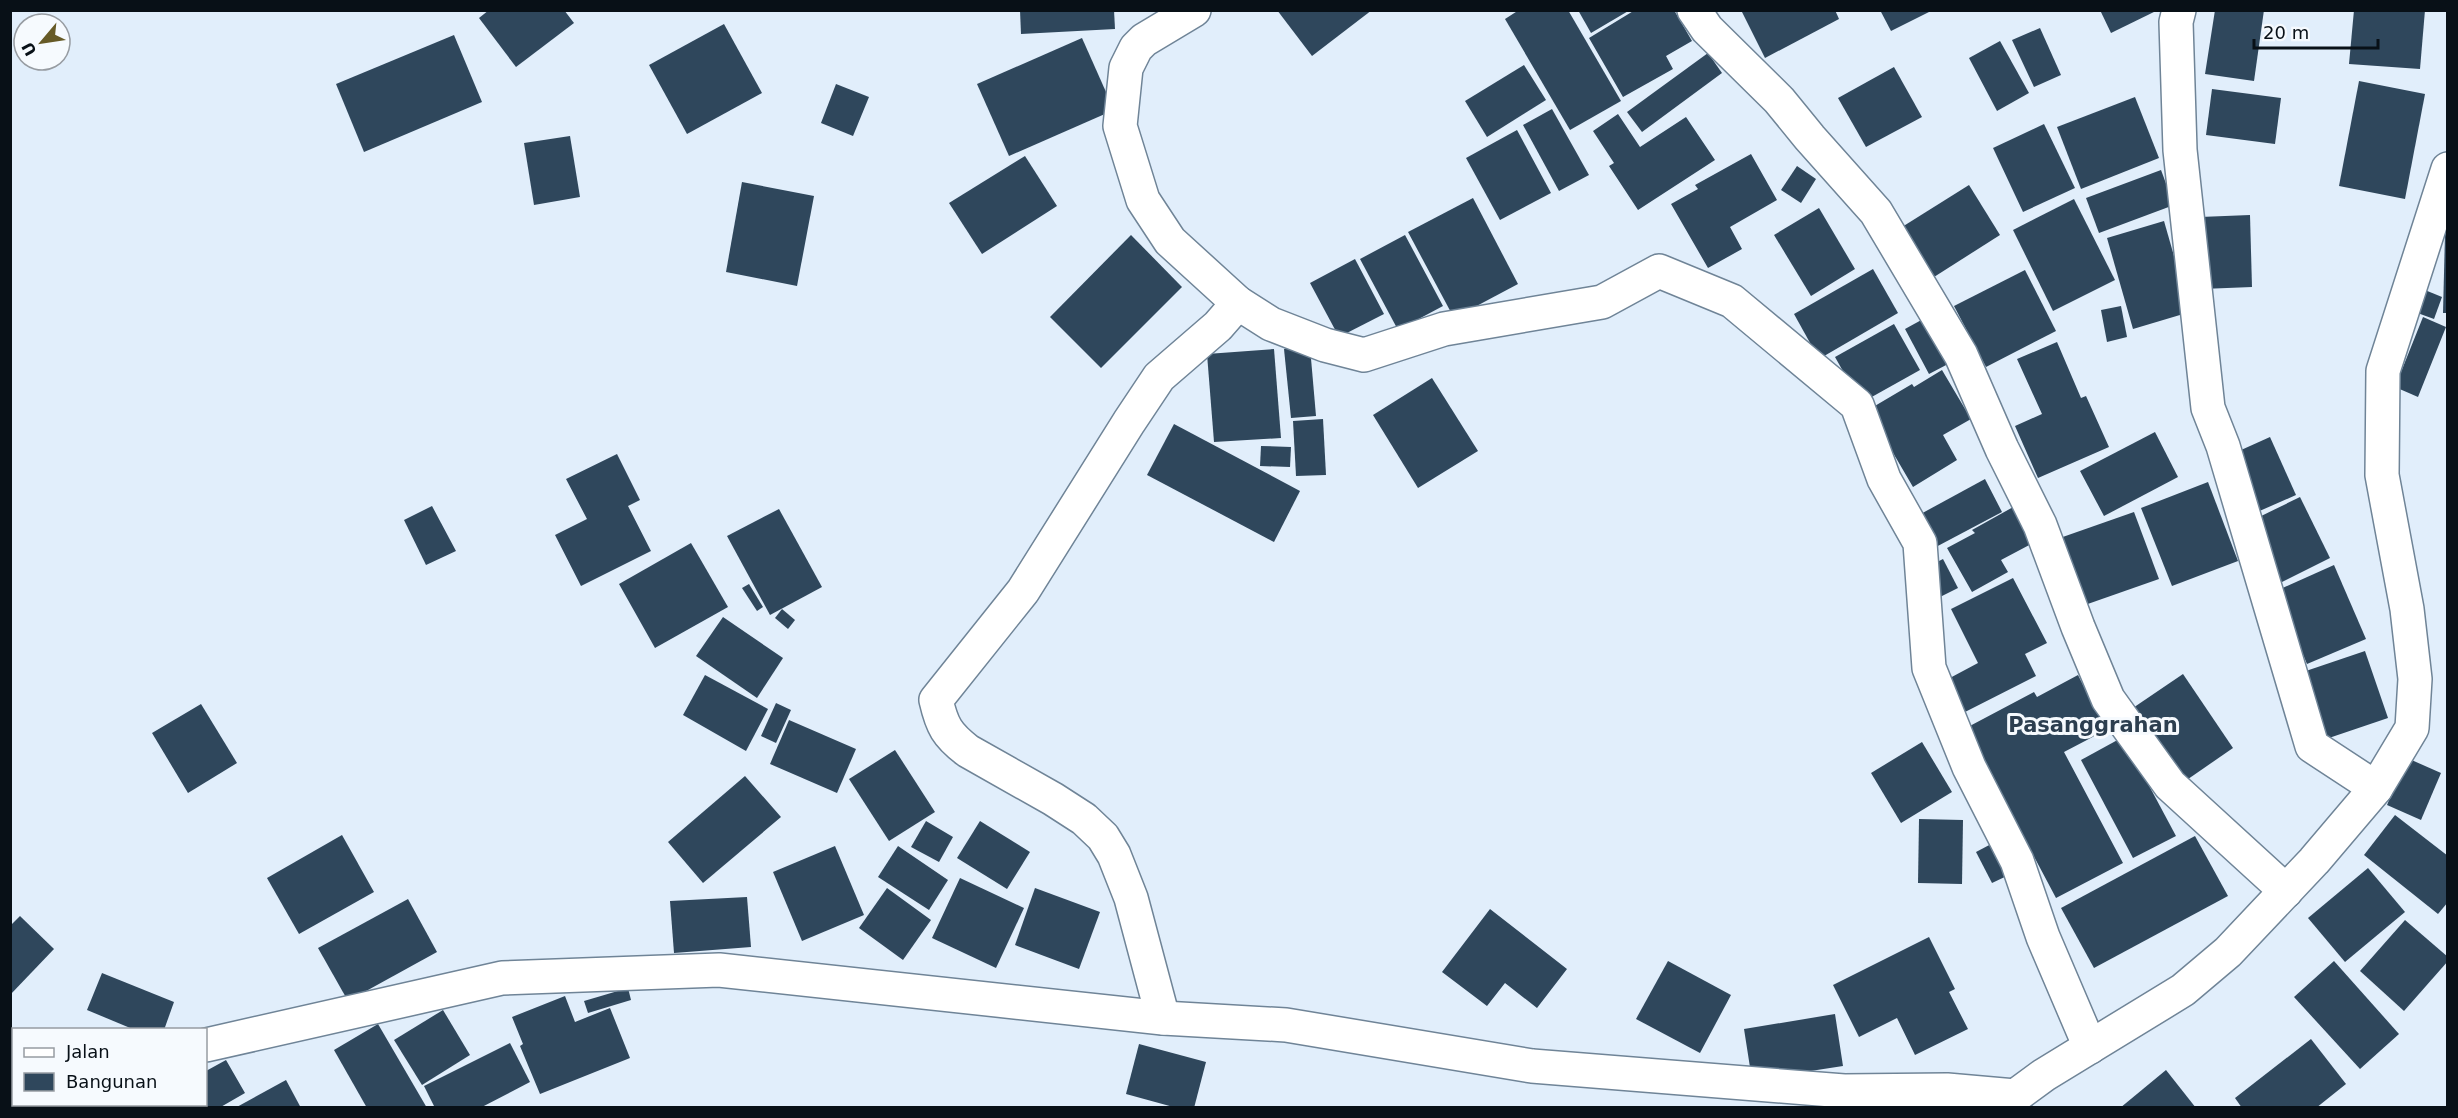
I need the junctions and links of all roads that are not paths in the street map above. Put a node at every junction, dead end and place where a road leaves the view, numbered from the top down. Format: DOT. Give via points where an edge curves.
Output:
graph roads {
  1 [pos="1194,10"];
  2 [pos="1694,10"];
  3 [pos="2180,10"];
  4 [pos="2448,169"];
  5 [pos="1238,303"];
  6 [pos="2376,788"];
  7 [pos="2286,891"];
  8 [pos="1163,1018"];
  9 [pos="207,1045"];
  10 [pos="2090,1047"];
  11 [pos="2007,1102"];
  1 -- 5 [label="street" via="1136,48 1126,68 1120,126 1143,200 1170,242"];
  2 -- 7 [label="street" via="1707,29 1779,100 1876,212 1961,355 2040,525 2108,699 2170,785"];
  3 -- 6 [label="street" via="2176,22 2180,150 2208,408 2312,746"];
  4 -- 6 [label="street" via="2384,371 2382,475 2407,609 2415,679 2412,728"];
  5 -- 8 [label="street" via="1160,377 1023,591 936,700 941,721 951,737 968,751 1084,819 1103,837 1131,898"];
  5 -- 10 [label="street" via="1270,324 1364,355 1444,329 1602,302 1659,271 1732,302 1857,405 1884,479 1920,543 1929,668 1969,767 2017,861 2043,937"];
  6 -- 7 [label="street"];
  7 -- 10 [label="street" via="2228,952 2183,990"];
  8 -- 9 [label="street" via="719,970 502,978"];
  8 -- 11 [label="street" via="1286,1025 1532,1066 1844,1091 1947,1090"];
  10 -- 11 [label="street"];
}
